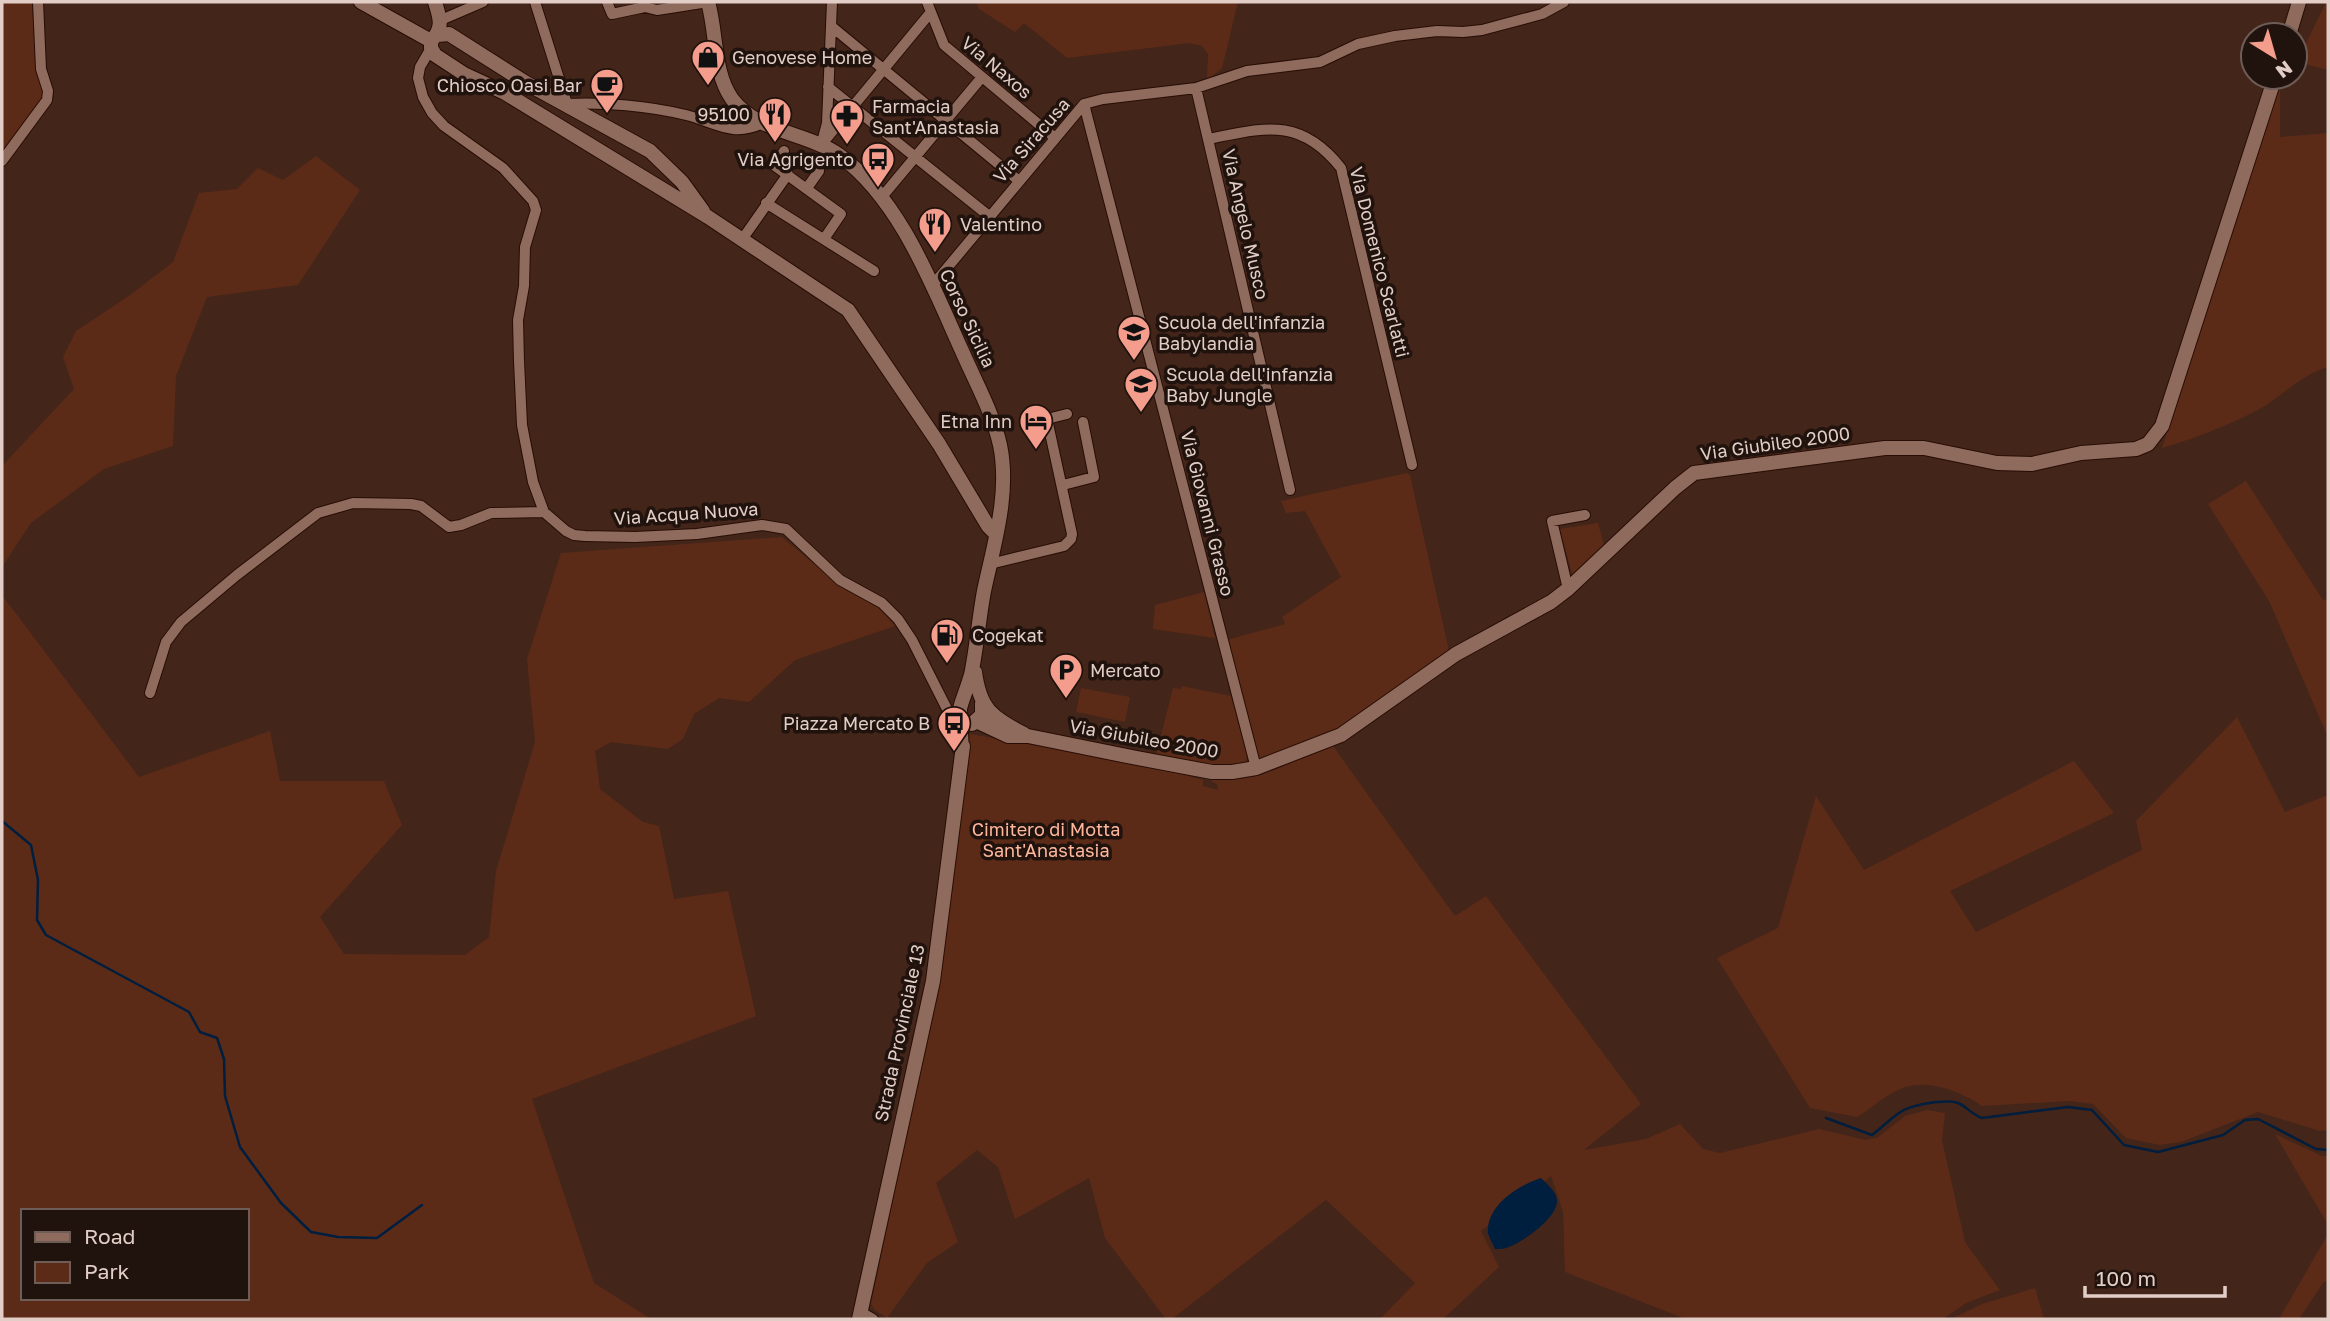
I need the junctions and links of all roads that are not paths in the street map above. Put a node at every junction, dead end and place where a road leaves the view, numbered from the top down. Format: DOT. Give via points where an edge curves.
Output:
graph roads {
  1 [pos="38,2"];
  2 [pos="361,2"];
  3 [pos="435,2"];
  4 [pos="483,2"];
  5 [pos="536,2"];
  6 [pos="607,2"];
  7 [pos="708,2"];
  8 [pos="832,2"];
  9 [pos="1564,2"];
  10 [pos="2299,2"];
  11 [pos="378,7"];
  12 [pos="929,7"];
  13 [pos="441,20"];
  14 [pos="2293,21"];
  15 [pos="831,26"];
  16 [pos="430,45"];
  17 [pos="489,61"];
  18 [pos="884,70"];
  19 [pos="982,77"];
  20 [pos="478,80"];
  21 [pos="828,87"];
  22 [pos="1196,88"];
  23 [pos="2270,91"];
  24 [pos="567,104"];
  25 [pos="1084,104"];
  26 [pos="854,107"];
  27 [pos="946,121"];
  28 [pos="763,123"];
  29 [pos="1055,138"];
  30 [pos="1208,139"];
  31 [pos="821,145"];
  32 [pos="784,151"];
  33 [pos="916,156"];
  34 [pos="2,161"];
  35 [pos="819,171"];
  36 [pos="788,174"];
  37 [pos="1019,181"];
  38 [pos="682,182"];
  39 [pos="807,188"];
  40 [pos="675,198"];
  41 [pos="881,198"];
  42 [pos="766,203"];
  43 [pos="989,216"];
  44 [pos="708,217"];
  45 [pos="824,239"];
  46 [pos="741,241"];
  47 [pos="874,271"];
  48 [pos="932,286"];
  49 [pos="1067,414"];
  50 [pos="1083,422"];
  51 [pos="1412,466"];
  52 [pos="1063,485"];
  53 [pos="1290,490"];
  54 [pos="544,512"];
  55 [pos="1585,515"];
  56 [pos="996,534"];
  57 [pos="990,564"];
  58 [pos="1568,589"];
  59 [pos="974,660"];
  60 [pos="150,693"];
  61 [pos="982,702"];
  62 [pos="964,714"];
  63 [pos="1028,736"];
  64 [pos="1256,768"];
  65 [pos="959,772"];
  66 [pos="864,1317"];
  1 -- 34 [label="street" via="47,100"];
  2 -- 11 [label="street"];
  3 -- 13 [label="street"];
  4 -- 13 [label="street"];
  5 -- 24 [label="street"];
  6 -- 7 [label="street" via="612,14"];
  7 -- 28 [label="street, Corso Sicilia" via="723,83 747,114"];
  8 -- 15 [label="street"];
  9 -- 22 [label="street, Via Siracusa" via="1518,22 1472,31 1395,36 1358,44 1320,62 1247,71"];
  10 -- 14 [label="street"];
  11 -- 16 [label="street"];
  12 -- 18 [label="street"];
  12 -- 19 [label="street, Via Naxos" via="944,45"];
  13 -- 16 [label="street"];
  15 -- 18 [label="street"];
  15 -- 21 [label="street"];
  16 -- 17 [label="street" via="449,34"];
  16 -- 20 [label="street" via="435,55"];
  16 -- 54 [label="street" via="418,78 432,113 503,168 536,210 525,247 519,361 522,425"];
  17 -- 20 [label="street"];
  17 -- 24 [label="street"];
  18 -- 26 [label="street"];
  18 -- 27 [label="street"];
  19 -- 27 [label="street"];
  19 -- 29 [label="street, Via Naxos"];
  20 -- 40 [label="street"];
  21 -- 26 [label="street"];
  21 -- 31 [label="street"];
  22 -- 25 [label="street, Via Siracusa"];
  22 -- 30 [label="street, Via Angelo Musco"];
  23 -- 58 [label="street, Via Giubileo 2000" via="2162,426 2148,444 2032,464 1924,448 1885,448 1694,473"];
  24 -- 28 [label="street" via="668,112 731,129 749,130"];
  24 -- 38 [label="street" via="650,150"];
  25 -- 29 [label="street, Via Siracusa"];
  25 -- 64 [label="street, Via Giovanni Grasso"];
  26 -- 31 [label="street"];
  26 -- 33 [label="street"];
  27 -- 33 [label="street"];
  27 -- 37 [label="street"];
  28 -- 31 [label="street, Corso Sicilia"];
  29 -- 37 [label="street, Via Siracusa"];
  30 -- 51 [label="street, Via Domenico Scarlatti" via="1276,128 1315,142 1341,168"];
  30 -- 53 [label="street, Via Angelo Musco"];
  31 -- 41 [label="street, Corso Sicilia" via="840,156"];
  32 -- 36 [label="street" via="775,166"];
  33 -- 41 [label="street"];
  33 -- 43 [label="street"];
  35 -- 39 [label="street"];
  36 -- 39 [label="street"];
  36 -- 42 [label="street"];
  37 -- 43 [label="street, Via Siracusa"];
  38 -- 40 [label="street"];
  38 -- 44 [label="street"];
  39 -- 45 [label="street" via="841,214"];
  40 -- 44 [label="street"];
  41 -- 48 [label="street, Corso Sicilia"];
  42 -- 45 [label="street"];
  42 -- 46 [label="street"];
  43 -- 48 [label="street, Via Siracusa"];
  44 -- 46 [label="street"];
  45 -- 47 [label="street"];
  46 -- 56 [label="street" via="848,310"];
  48 -- 56 [label="street, Corso Sicilia" via="999,442 1003,478"];
  49 -- 52 [label="street" via="1046,419"];
  50 -- 52 [label="street" via="1094,477"];
  52 -- 57 [label="street" via="1071,539 1063,546"];
  54 -- 60 [label="street" via="491,513 449,527 411,504 353,503 318,513 181,622 166,642"];
  54 -- 62 [label="street, Via Acqua Nuova" via="566,531 585,536 697,534 762,525 786,529 840,580 882,603 898,619"];
  55 -- 58 [label="street" via="1552,521"];
  56 -- 57 [label="street"];
  57 -- 59 [label="street"];
  58 -- 64 [label="street, Via Giubileo 2000" via="1456,654 1341,735"];
  59 -- 61 [label="street"];
  59 -- 62 [label="street"];
  61 -- 62 [label="street" via="982,715"];
  61 -- 63 [label="street"];
  62 -- 63 [label="street, Via Giubileo 2000" via="1008,736"];
  62 -- 65 [label="street, Strada Provinciale 13"];
  62 -- 65 [label="street, Via Acqua Nuova" via="954,730"];
  63 -- 64 [label="street, Via Giubileo 2000" via="1212,772"];
  65 -- 66 [label="street, Strada Provinciale 13" via="933,981"];
}
